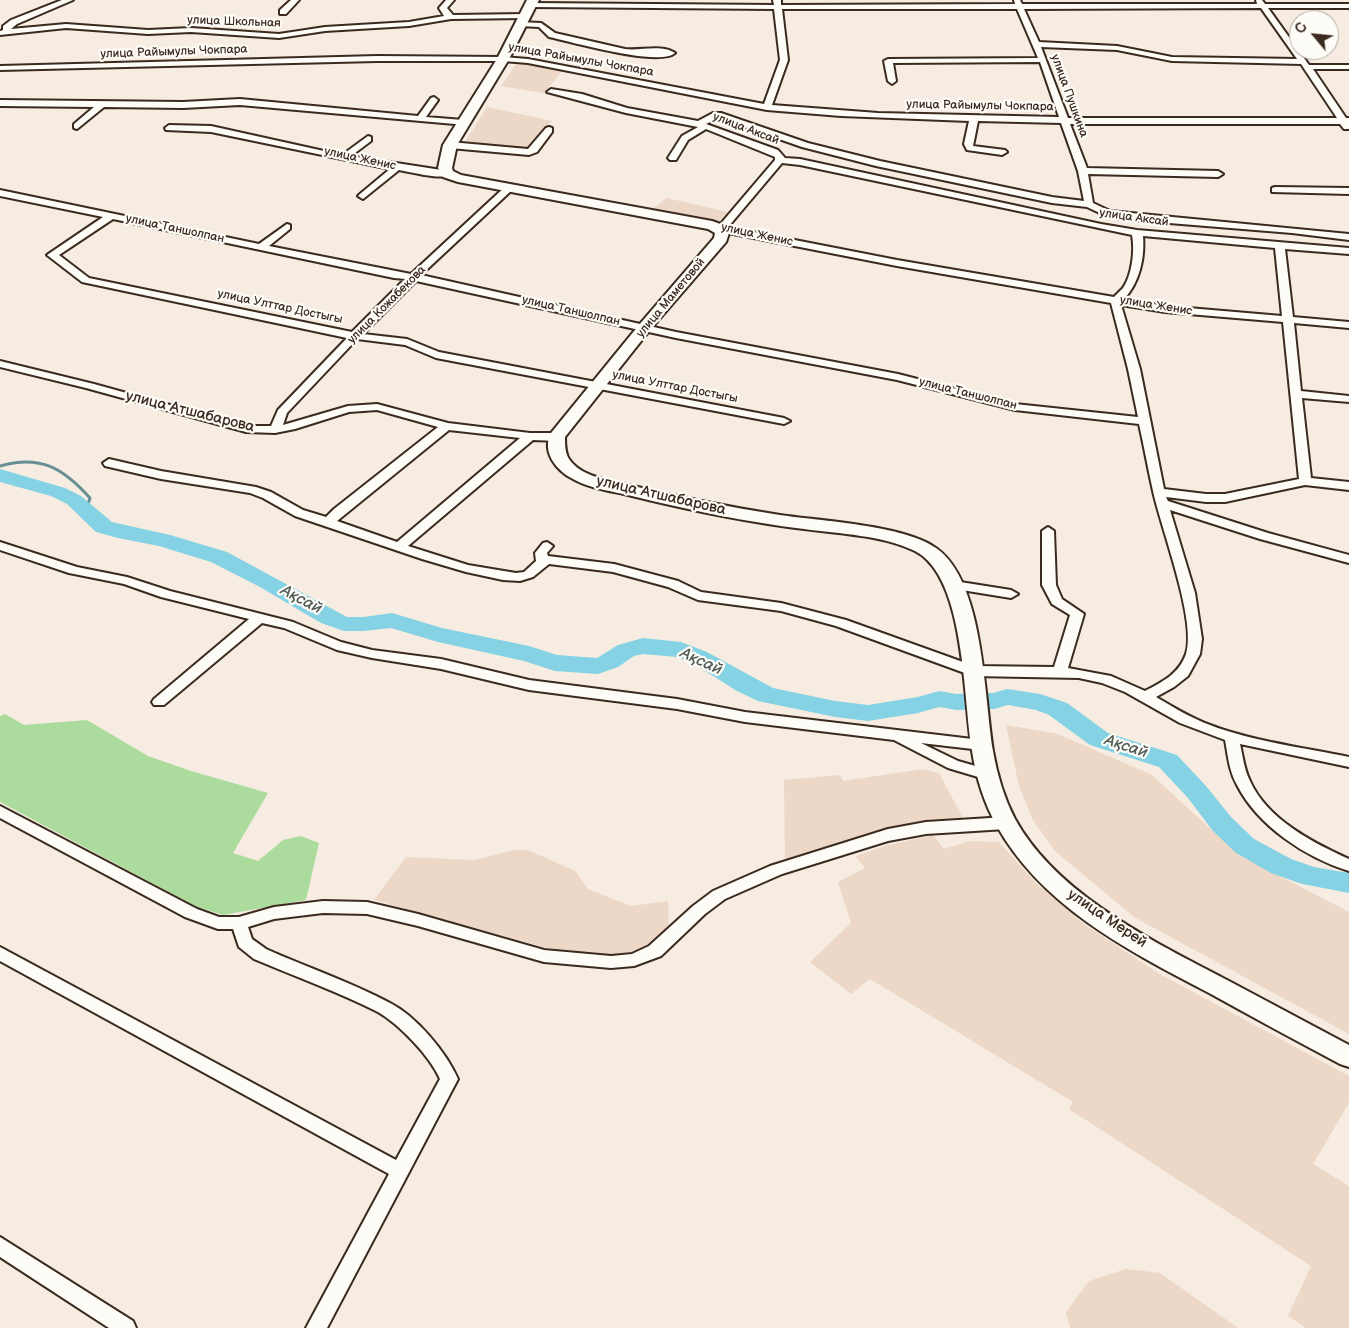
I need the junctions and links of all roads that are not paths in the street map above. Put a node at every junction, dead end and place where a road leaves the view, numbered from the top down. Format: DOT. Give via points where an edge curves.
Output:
graph roads {
  1 [pos="69,0"];
  2 [pos="295,0"];
  3 [pos="450,0"];
  4 [pos="533,2"];
  5 [pos="777,3"];
  6 [pos="1261,3"];
  7 [pos="1018,4"];
  8 [pos="1349,6"];
  9 [pos="284,12"];
  10 [pos="451,17"];
  11 [pos="524,20"];
  12 [pos="4,32"];
  13 [pos="1036,44"];
  14 [pos="637,53"];
  15 [pos="503,59"];
  16 [pos="1043,60"];
  17 [pos="1306,64"];
  18 [pos="1349,67"];
  19 [pos="0,68"];
  20 [pos="892,81"];
  21 [pos="551,92"];
  22 [pos="434,100"];
  23 [pos="0,103"];
  24 [pos="102,103"];
  25 [pos="767,107"];
  26 [pos="974,118"];
  27 [pos="420,119"];
  28 [pos="1065,120"];
  29 [pos="1346,121"];
  30 [pos="463,123"];
  31 [pos="702,125"];
  32 [pos="77,126"];
  33 [pos="169,128"];
  34 [pos="1349,129"];
  35 [pos="550,130"];
  36 [pos="368,139"];
  37 [pos="450,145"];
  38 [pos="1002,152"];
  39 [pos="346,156"];
  40 [pos="673,158"];
  41 [pos="780,160"];
  42 [pos="398,167"];
  43 [pos="1083,171"];
  44 [pos="448,174"];
  45 [pos="1218,174"];
  46 [pos="509,188"];
  47 [pos="1275,190"];
  48 [pos="1349,191"];
  49 [pos="0,194"];
  50 [pos="363,196"];
  51 [pos="1089,204"];
  52 [pos="112,216"];
  53 [pos="1223,226"];
  54 [pos="287,227"];
  55 [pos="720,229"];
  56 [pos="1137,233"];
  57 [pos="1349,237"];
  58 [pos="1213,239"];
  59 [pos="1280,245"];
  60 [pos="261,247"];
  61 [pos="1349,251"];
  62 [pos="414,277"];
  63 [pos="1117,300"];
  64 [pos="1288,320"];
  65 [pos="1349,325"];
  66 [pos="644,328"];
  67 [pos="357,335"];
  68 [pos="0,364"];
  69 [pos="598,387"];
  70 [pos="1296,394"];
  71 [pos="1349,399"];
  72 [pos="784,421"];
  73 [pos="1144,421"];
  74 [pos="447,426"];
  75 [pos="275,430"];
  76 [pos="530,436"];
  77 [pos="557,437"];
  78 [pos="109,463"];
  79 [pos="1305,481"];
  80 [pos="1349,486"];
  81 [pos="1160,497"];
  82 [pos="329,522"];
  83 [pos="1048,532"];
  84 [pos="0,546"];
  85 [pos="400,546"];
  86 [pos="547,546"];
  87 [pos="1349,559"];
  88 [pos="542,562"];
  89 [pos="954,585"];
  90 [pos="1011,594"];
  91 [pos="259,618"];
  92 [pos="1060,672"];
  93 [pos="974,681"];
  94 [pos="1146,697"];
  95 [pos="159,702"];
  96 [pos="895,735"];
  97 [pos="1232,737"];
  98 [pos="981,745"];
  99 [pos="1349,762"];
  100 [pos="988,775"];
  101 [pos="0,811"];
  102 [pos="1006,823"];
  103 [pos="1349,864"];
  104 [pos="239,923"];
  105 [pos="0,953"];
  106 [pos="1349,1057"];
  107 [pos="400,1171"];
  108 [pos="0,1246"];
  109 [pos="126,1328"];
  110 [pos="316,1328"];
  1 -- 12 [label="street" via="14,22"];
  2 -- 9 [label="street"];
  3 -- 10 [label="street" via="443,8"];
  4 -- 5 [label="street"];
  4 -- 11 [label="main road"];
  5 -- 7 [label="street"];
  5 -- 25 [label="street" via="784,60"];
  6 -- 7 [label="street"];
  6 -- 8 [label="street"];
  6 -- 17 [label="street"];
  7 -- 13 [label="street, улица Пушкина"];
  10 -- 11 [label="street, улица Школьная"];
  10 -- 12 [label="street, улица Школьная" via="279,36 66,26"];
  11 -- 14 [label="street, улица Школьная" via="541,25 552,35"];
  11 -- 15 [label="main road"];
  13 -- 16 [label="street, улица Пушкина"];
  13 -- 17 [label="street" via="1116,48 1172,59"];
  15 -- 19 [label="street, улица Райымулы Чокпара" via="336,58 130,67"];
  15 -- 25 [label="street, улица Райымулы Чокпара"];
  15 -- 30 [label="main road"];
  16 -- 20 [label="street" via="888,61"];
  16 -- 28 [label="street, улица Пушкина"];
  17 -- 18 [label="street"];
  17 -- 29 [label="street"];
  21 -- 31 [label="street"];
  22 -- 27 [label="street"];
  23 -- 24 [label="street"];
  24 -- 27 [label="street" via="183,105 240,102"];
  24 -- 32 [label="street"];
  25 -- 26 [label="street, улица Райымулы Чокпара" via="884,117"];
  26 -- 28 [label="street, улица Райымулы Чокпара"];
  26 -- 38 [label="street" via="968,144 970,148"];
  27 -- 30 [label="street"];
  28 -- 29 [label="street, улица Райымулы Чокпара"];
  28 -- 43 [label="street, улица Пушкина"];
  29 -- 34 [label="street"];
  30 -- 37 [label="main road"];
  31 -- 40 [label="street" via="685,138"];
  31 -- 41 [label="street, улица Аксай" via="775,152"];
  31 -- 51 [label="street, улица Аксай" via="716,115 722,116 805,145 879,164 1052,200"];
  33 -- 39 [label="street, улица Женис" via="212,129"];
  35 -- 37 [label="street" via="529,152"];
  36 -- 39 [label="street"];
  37 -- 44 [label="main road" via="445,168"];
  39 -- 42 [label="street, улица Женис"];
  41 -- 55 [label="street, улица Маметовой"];
  41 -- 56 [label="street, улица Аксай"];
  42 -- 44 [label="street, улица Женис"];
  42 -- 50 [label="street"];
  43 -- 45 [label="street"];
  43 -- 51 [label="street, улица Пушкина"];
  44 -- 46 [label="main road, улица Женис"];
  46 -- 55 [label="main road, улица Женис" via="690,220"];
  46 -- 62 [label="street, улица Кожабекова"];
  47 -- 48 [label="street"];
  49 -- 52 [label="street, улица Таншолпан"];
  51 -- 53 [label="street, улица Аксай" via="1120,216"];
  52 -- 60 [label="street, улица Таншолпан"];
  52 -- 67 [label="street, улица Улттар Достыгы" via="52,255 86,280"];
  53 -- 57 [label="street, улица Аксай"];
  53 -- 58 [label="street"];
  54 -- 60 [label="street"];
  55 -- 63 [label="street, улица Женис"];
  55 -- 66 [label="main road, улица Маметовой" via="721,239"];
  56 -- 58 [label="street, улица Аксай"];
  56 -- 63 [label="street" via="1140,240 1138,257 1128,288"];
  58 -- 59 [label="street, улица Аксай"];
  59 -- 61 [label="street, улица Аксай"];
  59 -- 64 [label="street"];
  60 -- 62 [label="street, улица Таншолпан"];
  62 -- 66 [label="street, улица Таншолпан"];
  62 -- 67 [label="street, улица Кожабекова"];
  63 -- 64 [label="street, улица Женис" via="1165,309"];
  63 -- 73 [label="street"];
  64 -- 65 [label="street, улица Женис"];
  64 -- 70 [label="street"];
  66 -- 69 [label="main road, улица Маметовой"];
  66 -- 73 [label="street, улица Таншолпан" via="905,378 1015,407"];
  67 -- 69 [label="street, улица Улттар Достыгы" via="407,342 436,355"];
  67 -- 75 [label="street, улица Кожабекова" via="282,412"];
  68 -- 75 [label="street, улица Атшабарова" via="246,429"];
  69 -- 72 [label="street, улица Улттар Достыгы"];
  69 -- 77 [label="main road, улица Маметовой"];
  70 -- 71 [label="street"];
  70 -- 79 [label="street"];
  73 -- 81 [label="street"];
  74 -- 75 [label="street, улица Атшабарова" via="377,407 362,407"];
  74 -- 76 [label="street, улица Атшабарова"];
  74 -- 82 [label="street"];
  76 -- 77 [label="street, улица Атшабарова"];
  76 -- 85 [label="street"];
  77 -- 89 [label="main road, улица Атшабарова" via="559,457 567,468 582,477 731,512 894,538 930,551 941,561"];
  78 -- 82 [label="street" via="252,490 313,519"];
  79 -- 80 [label="street"];
  79 -- 81 [label="street" via="1226,498"];
  81 -- 87 [label="street" via="1273,539"];
  81 -- 94 [label="street" via="1188,593 1195,639 1193,654 1182,673"];
  82 -- 85 [label="street"];
  83 -- 92 [label="street" via="1049,585 1058,600 1077,614"];
  84 -- 91 [label="street" via="74,570 127,581"];
  85 -- 88 [label="street" via="472,570 520,578 530,575"];
  86 -- 88 [label="street" via="541,553"];
  88 -- 93 [label="street" via="614,568 674,584 698,596 781,607 841,623"];
  89 -- 90 [label="street"];
  89 -- 93 [label="main road, улица Атшабарова"];
  91 -- 95 [label="street"];
  91 -- 96 [label="street" via="288,625 337,646 441,664 529,685"];
  92 -- 93 [label="street"];
  92 -- 94 [label="street" via="1106,679"];
  93 -- 98 [label="main road, улица Мерей"];
  94 -- 97 [label="street" via="1185,720"];
  96 -- 98 [label="street"];
  96 -- 100 [label="street" via="942,761"];
  97 -- 99 [label="street"];
  97 -- 103 [label="street" via="1238,769 1252,798 1273,821 1321,852"];
  98 -- 100 [label="main road, улица Мерей"];
  100 -- 102 [label="main road, улица Мерей"];
  101 -- 104 [label="street" via="191,913 218,923"];
  102 -- 104 [label="street" via="926,828 888,835 776,870 720,895 655,951 634,960 611,962 544,956 368,908 323,907 274,913"];
  102 -- 106 [label="main road, улица Мерей" via="1052,880 1082,905 1177,965"];
  104 -- 107 [label="street" via="245,943 260,954 385,1008 445,1066 449,1079"];
  105 -- 107 [label="street"];
  107 -- 110 [label="street"];
  108 -- 109 [label="street"];
}
